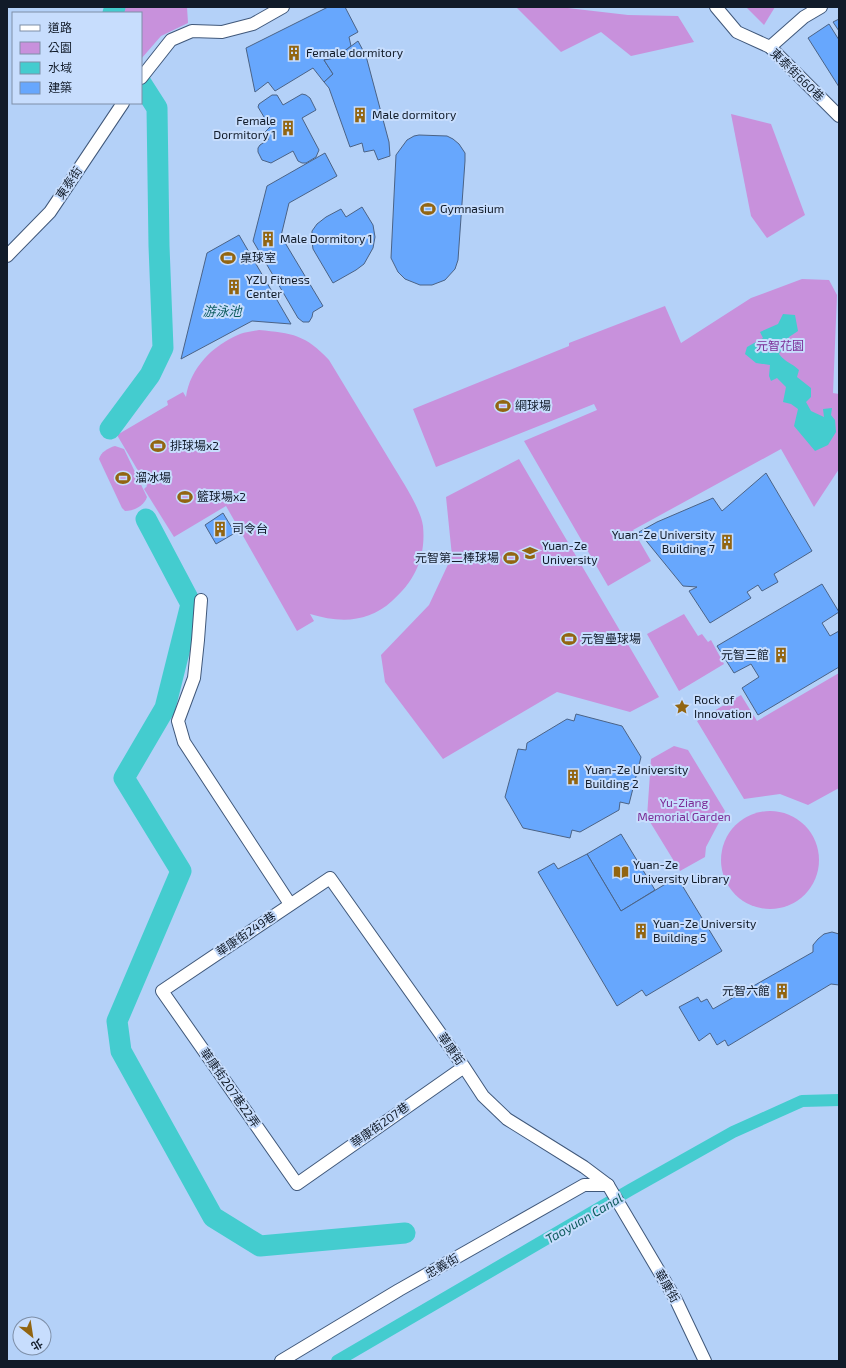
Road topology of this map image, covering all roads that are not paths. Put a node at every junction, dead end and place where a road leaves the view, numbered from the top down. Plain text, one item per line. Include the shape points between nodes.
1 (283, 7) edge
2 (716, 7) edge
3 (821, 7) edge
4 (770, 48) junction
5 (142, 77) edge
6 (122, 104) edge
7 (839, 116) edge
8 (7, 256) edge
9 (201, 600) dead end
10 (330, 878) joint
11 (290, 904) junction
12 (162, 991) joint
13 (464, 1067) junction
14 (297, 1184) joint
15 (608, 1185) junction
16 (281, 1361) edge
17 (705, 1361) edge

1 - 5 street via 253,24 222,32 192,30 171,40
2 - 4 street, 東泰街660巷 via 738,32
3 - 4 street via 804,17
4 - 7 street, 東泰街660巷
6 - 8 street, 東泰街 via 50,212
9 - 11 street via 194,678 178,721 184,742
10 - 11 street, 華康街249巷
10 - 13 street, 華康街
11 - 12 street, 華康街249巷
12 - 14 street, 華康街207巷22弄
13 - 14 street, 華康街207巷
13 - 15 street, 華康街 via 483,1096 507,1119
15 - 16 street, 忠義街 via 584,1185 399,1290
15 - 17 street, 華康街 via 676,1300

